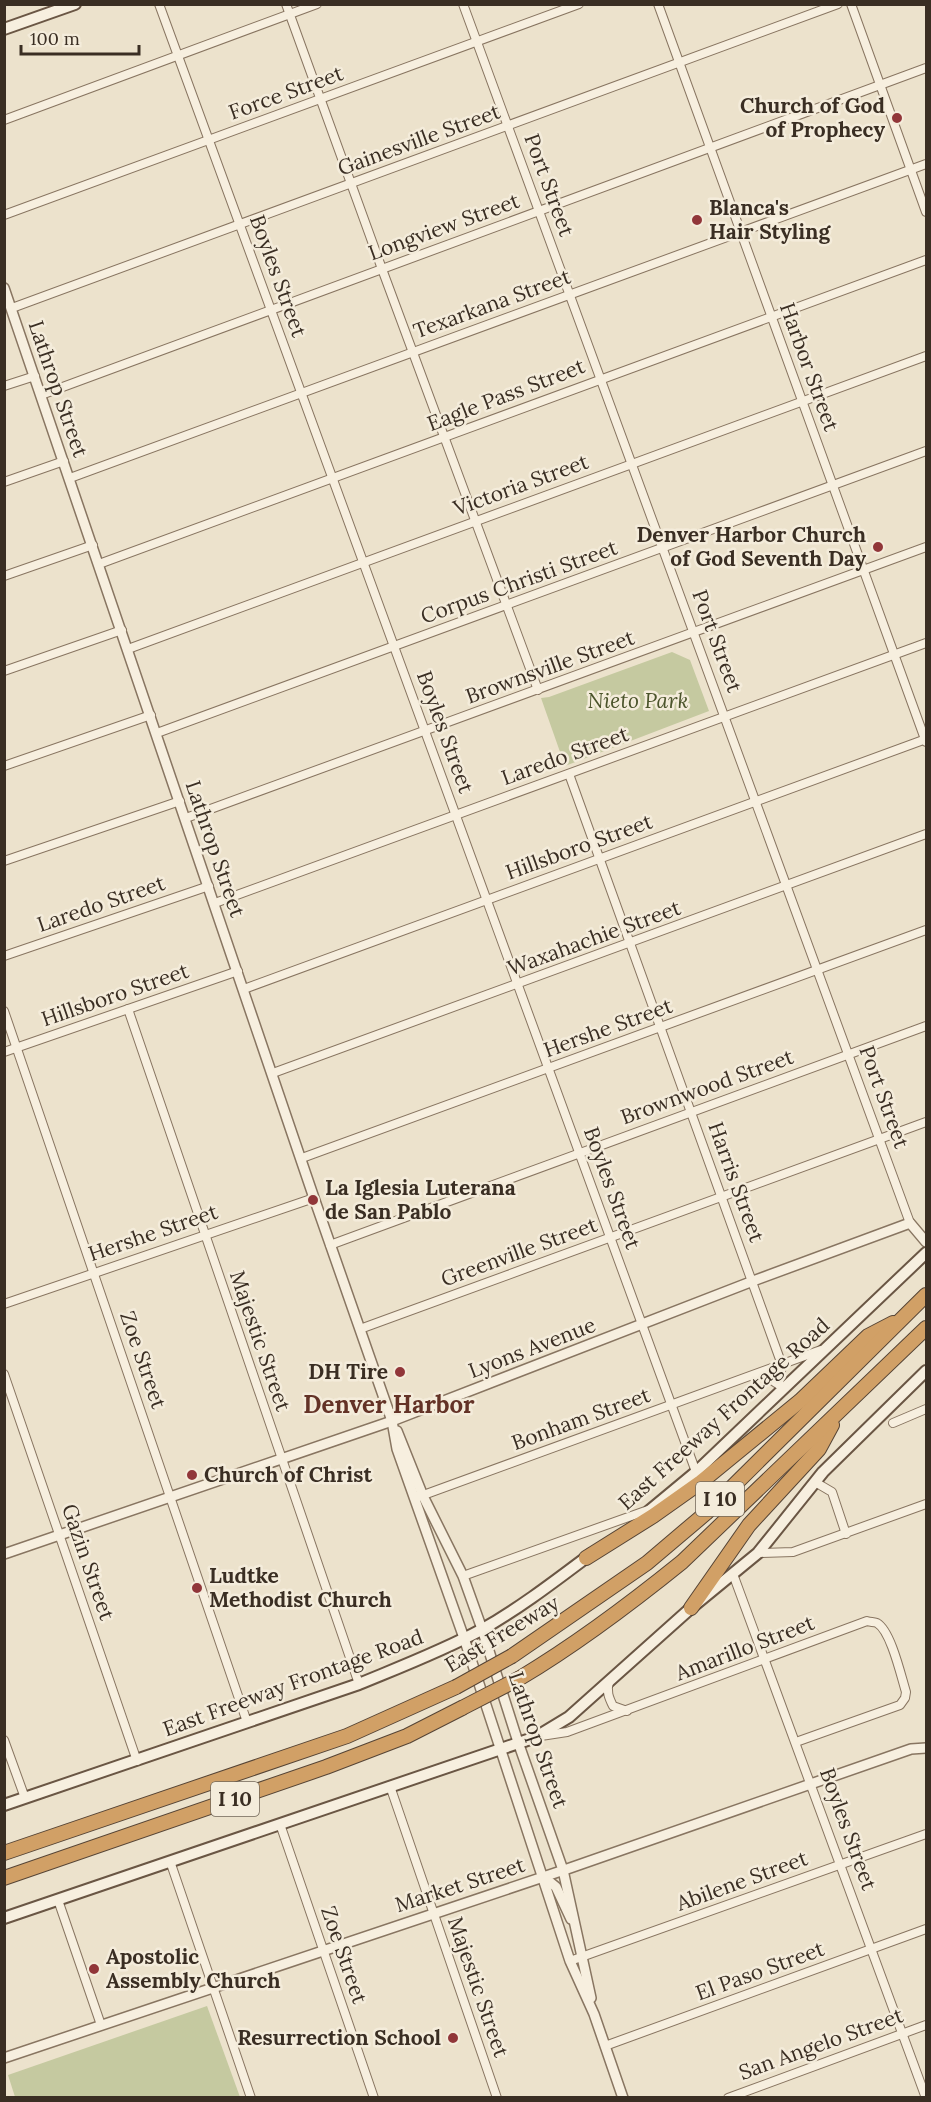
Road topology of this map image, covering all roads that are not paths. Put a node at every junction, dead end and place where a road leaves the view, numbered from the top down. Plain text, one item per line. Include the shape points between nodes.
1 (75, 4) edge
2 (159, 4) edge
3 (286, 4) edge
4 (317, 4) edge
5 (463, 4) edge
6 (579, 4) edge
7 (658, 4) edge
8 (838, 4) edge
9 (851, 4) edge
10 (290, 15) junction
11 (4, 29) edge
12 (476, 42) junction
13 (177, 57) junction
14 (680, 63) junction
15 (927, 68) edge
16 (880, 85) junction
17 (321, 100) junction
18 (4, 120) edge
19 (508, 126) junction
20 (208, 141) junction
21 (710, 147) junction
22 (927, 164) edge
23 (911, 170) junction
24 (351, 184) junction
25 (538, 211) junction
26 (927, 212) edge
27 (4, 215) edge
28 (240, 225) junction
29 (740, 232) junction
30 (927, 260) edge
31 (381, 269) junction
32 (5, 290) edge
33 (570, 295) junction
34 (12, 308) junction
35 (271, 309) junction
36 (772, 318) junction
37 (413, 352) junction
38 (927, 356) edge
39 (34, 376) junction
40 (601, 379) junction
41 (4, 386) edge
42 (301, 393) junction
43 (41, 395) junction
44 (803, 401) junction
45 (444, 438) junction
46 (927, 451) edge
47 (64, 461) junction
48 (632, 464) junction
49 (70, 478) junction
50 (332, 478) junction
51 (4, 482) edge
52 (833, 485) junction
53 (475, 522) junction
54 (93, 545) junction
55 (927, 547) edge
56 (663, 548) junction
57 (364, 562) junction
58 (99, 564) junction
59 (864, 570) junction
60 (4, 576) edge
61 (505, 605) junction
62 (122, 630) junction
63 (694, 633) junction
64 (927, 643) edge
65 (395, 646) junction
66 (128, 649) junction
67 (895, 654) junction
68 (4, 671) edge
69 (538, 690) junction
70 (151, 715) junction
71 (725, 717) junction
72 (426, 731) junction
73 (157, 733) junction
74 (926, 740) edge
75 (4, 766) edge
76 (568, 774) junction
77 (180, 801) junction
78 (755, 801) junction
79 (457, 815) junction
80 (186, 818) junction
81 (927, 834) edge
82 (600, 860) junction
83 (4, 861) edge
84 (209, 886) junction
85 (786, 886) junction
86 (487, 900) junction
87 (215, 903) junction
88 (927, 930) edge
89 (630, 944) junction
90 (4, 957) edge
91 (818, 970) junction
92 (238, 971) junction
93 (518, 984) junction
94 (244, 989) junction
95 (128, 1009) junction
96 (4, 1011) edge
97 (927, 1026) edge
98 (661, 1028) junction
99 (17, 1048) junction
100 (4, 1052) edge
101 (849, 1054) junction
102 (549, 1070) junction
103 (273, 1073) junction
104 (691, 1112) junction
105 (927, 1122) edge
106 (880, 1139) junction
107 (580, 1153) junction
108 (302, 1158) junction
109 (722, 1195) junction
110 (314, 1198) junction
111 (910, 1223) junction
112 (204, 1235) junction
113 (611, 1237) junction
114 (927, 1242) edge
115 (330, 1245) junction
116 (927, 1253) edge
117 (94, 1272) junction
118 (753, 1281) junction
119 (927, 1295) edge
120 (4, 1304) edge
121 (905, 1316) junction
122 (643, 1324) junction
123 (927, 1328) edge
124 (360, 1329) junction
125 (830, 1346) junction
126 (782, 1365) junction
127 (927, 1371) edge
128 (761, 1373) junction
129 (4, 1374) edge
130 (781, 1386) junction
131 (672, 1405) junction
132 (927, 1410) edge
133 (838, 1414) junction
134 (392, 1421) junction
135 (893, 1423) dead end
136 (282, 1459) junction
137 (696, 1472) junction
138 (815, 1482) junction
139 (171, 1497) junction
140 (418, 1497) junction
141 (927, 1504) edge
142 (653, 1509) junction
143 (846, 1534) junction
144 (60, 1535) junction
145 (758, 1553) junction
146 (4, 1554) edge
147 (586, 1558) junction
148 (733, 1574) junction
149 (463, 1576) junction
150 (691, 1608) junction
151 (482, 1629) junction
152 (464, 1638) junction
153 (766, 1659) junction
154 (610, 1680) junction
155 (359, 1684) junction
156 (627, 1711) junction
157 (247, 1722) junction
158 (536, 1737) junction
159 (4, 1740) edge
160 (518, 1742) junction
161 (796, 1742) junction
162 (499, 1748) junction
163 (927, 1748) edge
164 (137, 1761) junction
165 (811, 1782) junction
166 (390, 1786) junction
167 (24, 1798) junction
168 (4, 1805) edge
169 (280, 1824) junction
170 (927, 1834) edge
171 (4, 1853) edge
172 (170, 1861) junction
173 (842, 1865) junction
174 (563, 1870) junction
175 (543, 1877) junction
176 (4, 1878) edge
177 (58, 1900) junction
178 (434, 1913) junction
179 (4, 1918) edge
180 (927, 1929) edge
181 (578, 1931) junction
182 (872, 1949) junction
183 (323, 1950) junction
184 (583, 1956) junction
185 (570, 1961) junction
186 (213, 1987) junction
187 (594, 2014) junction
188 (101, 2025) junction
189 (927, 2025) edge
190 (902, 2033) junction
191 (605, 2046) junction
192 (4, 2058) edge
193 (251, 2097) edge
194 (374, 2097) edge
195 (497, 2097) edge
196 (623, 2097) edge
197 (728, 2097) edge
198 (926, 2097) edge

1 - 11 main road
2 - 13 street, Boyles Street
3 - 10 street
4 - 10 street
5 - 12 street, Port Street
6 - 12 street, Force Street
7 - 14 street, Harbor Street
8 - 14 street, Gainesville Street
9 - 16 street
10 - 13 street
10 - 17 street
12 - 17 street, Force Street
12 - 19 street, Port Street
13 - 18 street
13 - 20 street, Boyles Street
14 - 19 street, Gainesville Street
14 - 21 street, Harbor Street
15 - 16 street, Longview Street
16 - 21 street, Longview Street
16 - 23 street
17 - 20 street, Force Street
17 - 24 street
19 - 24 street, Gainesville Street
19 - 25 street, Port Street
20 - 27 street, Force Street
20 - 28 street, Boyles Street
21 - 25 street, Longview Street
21 - 29 street, Harbor Street
22 - 23 street, Texarkana Street
23 - 26 street
23 - 29 street, Texarkana Street
24 - 28 street, Gainesville Street
24 - 31 street
25 - 31 street, Longview Street
25 - 33 street, Port Street
28 - 34 street, Gainesville Street
28 - 35 street, Boyles Street
29 - 33 street, Texarkana Street
29 - 36 street, Harbor Street
30 - 36 street, Eagle Pass Street
31 - 35 street, Longview Street
31 - 37 street
32 - 34 street, Lathrop Street
33 - 37 street, Texarkana Street
33 - 40 street, Port Street
34 - 39 street, Lathrop Street
35 - 42 street, Boyles Street
35 - 43 street, Longview Street
36 - 40 street, Eagle Pass Street
36 - 44 street, Harbor Street
37 - 42 street, Texarkana Street
37 - 45 street
38 - 44 street, Victoria Street
39 - 41 street
39 - 43 street, Lathrop Street
40 - 45 street, Eagle Pass Street
40 - 48 street, Port Street
42 - 49 street, Texarkana Street
42 - 50 street, Boyles Street
43 - 47 street, Lathrop Street
44 - 48 street, Victoria Street
44 - 52 street, Harbor Street
45 - 50 street, Eagle Pass Street
45 - 53 street
46 - 52 street, Corpus Christi Street
47 - 49 street, Lathrop Street
47 - 51 street
48 - 53 street, Victoria Street
48 - 56 street, Port Street
49 - 54 street, Lathrop Street
50 - 57 street, Boyles Street
50 - 58 street, Eagle Pass Street
52 - 56 street, Corpus Christi Street
52 - 59 street, Harbor Street
53 - 57 street, Victoria Street
53 - 61 street
54 - 58 street, Lathrop Street
54 - 60 street
55 - 59 street, Brownsville Street
56 - 61 street, Corpus Christi Street
56 - 63 street, Port Street
57 - 65 street, Boyles Street
57 - 66 street, Victoria Street
58 - 62 street, Lathrop Street
59 - 63 street, Brownsville Street
59 - 67 street, Harbor Street
61 - 65 street, Corpus Christi Street
61 - 69 street
62 - 66 street, Lathrop Street
62 - 68 street
63 - 69 street, Brownsville Street
63 - 71 street, Port Street
64 - 67 street, Laredo Street
65 - 72 street, Boyles Street
65 - 73 street, Corpus Christi Street
66 - 70 street, Lathrop Street
67 - 71 street, Laredo Street
67 - 74 street, Harbor Street
69 - 72 street, Brownsville Street
70 - 73 street, Lathrop Street
70 - 75 street
71 - 76 street, Laredo Street
71 - 78 street, Port Street
72 - 79 street, Boyles Street
72 - 80 street, Brownsville Street
73 - 77 street, Lathrop Street
74 - 78 street, Hillsboro Street
76 - 79 street, Laredo Street
76 - 82 street, Harris Street
77 - 80 street, Lathrop Street
77 - 83 street
78 - 82 street, Hillsboro Street
78 - 85 street, Port Street
79 - 86 street, Boyles Street
79 - 87 street, Laredo Street
80 - 84 street, Lathrop Street
81 - 85 street, Waxahachie Street
82 - 86 street, Hillsboro Street
82 - 89 street, Harris Street
84 - 87 street, Lathrop Street
84 - 90 street, Laredo Street
85 - 89 street, Waxahachie Street
85 - 91 street, Port Street
86 - 93 street, Boyles Street
86 - 94 street, Hillsboro Street
87 - 92 street, Lathrop Street
88 - 91 street, Hershe Street
89 - 93 street, Waxahachie Street
89 - 98 street, Harris Street
91 - 98 street, Hershe Street
91 - 101 street, Port Street
92 - 94 street, Lathrop Street
92 - 95 street, Hillsboro Street
93 - 102 street, Boyles Street
93 - 103 street, Waxahachie Street
94 - 103 street, Lathrop Street
95 - 99 street, Hillsboro Street
95 - 112 street, Majestic Street
96 - 99 street, Zoe Street
97 - 101 street, Brownwood Street
98 - 102 street, Hershe Street
98 - 104 street, Harris Street
99 - 100 street, Hillsboro Street
99 - 117 street, Zoe Street
101 - 104 street, Brownwood Street
101 - 106 street, Port Street
102 - 107 street, Boyles Street
102 - 108 street, Hershe Street
103 - 108 street, Lathrop Street
104 - 107 street, Brownwood Street
104 - 109 street, Harris Street
105 - 106 street, Greenville Street
106 - 109 street, Greenville Street
106 - 111 street, Port Street
107 - 113 street, Boyles Street
107 - 115 street, Brownwood Street
108 - 110 street, Lathrop Street
109 - 113 street, Greenville Street
109 - 118 street, Harris Street
110 - 112 street, Hershe Street
110 - 115 street, Lathrop Street
111 - 114 street
111 - 118 street, Lyons Avenue
112 - 117 street, Hershe Street
112 - 136 street, Majestic Street
113 - 122 street, Boyles Street
113 - 124 street, Greenville Street
115 - 124 street, Lathrop Street
116 - 125 main road, East Freeway Frontage Road
117 - 120 street, Hershe Street
117 - 139 street, Zoe Street
118 - 122 street, Lyons Avenue
118 - 126 street, Harris Street
119 - 121 highway, East Freeway / I 10
121 - 147 highway via 868,1336 800,1401 700,1482
121 - 171 highway, East Freeway / I 10, bridge via 706,1513 647,1563 512,1656 456,1687 347,1736
122 - 131 street, Boyles Street
122 - 134 street, Lyons Avenue
123 - 133 highway, East Freeway / I 10
124 - 134 street, Lathrop Street
125 - 126 street, Bonham Street
125 - 130 main road, East Freeway Frontage Road
126 - 128 street, Bonham Street
126 - 130 street
127 - 138 main road
128 - 130 street
128 - 131 street, Bonham Street
129 - 144 street, Gazin Street
130 - 137 main road, East Freeway Frontage Road
131 - 137 street, Boyles Street
131 - 140 street, Bonham Street
132 - 135 street
133 - 150 highway via 819,1449 749,1525
133 - 176 highway, East Freeway / I 10, bridge via 682,1562 583,1638 520,1678 407,1736
134 - 136 street, Lyons Avenue
134 - 140 street, Lathrop Street via 404,1445
136 - 139 street, Lyons Avenue
136 - 155 street, Majestic Street
137 - 142 main road, East Freeway Frontage Road
138 - 143 street via 832,1492
138 - 145 main road
139 - 144 street, Lyons Avenue
139 - 157 street, Zoe Street
140 - 149 street, Lathrop Street
140 - 152 street, Lathrop Street
141 - 143 street
142 - 147 main road, East Freeway Frontage Road
142 - 149 street
143 - 145 street via 793,1552
144 - 146 street, Lyons Avenue
144 - 164 street, Gazin Street
145 - 148 main road
147 - 151 main road, East Freeway Frontage Road via 530,1600
148 - 150 main road
148 - 153 street, Boyles Street
149 - 151 street, Lathrop Street
150 - 154 main road
151 - 152 main road, East Freeway Frontage Road
151 - 160 street, Lathrop Street
152 - 155 main road, East Freeway Frontage Road
152 - 162 street, Lathrop Street
153 - 156 street, Amarillo Street
153 - 161 street, Boyles Street
153 - 161 street, Amarillo Street via 867,1621 876,1622 888,1640 906,1692 900,1705
154 - 156 street via 609,1698 614,1706
154 - 158 main road via 569,1717
155 - 157 main road, East Freeway Frontage Road
156 - 158 street, Amarillo Street via 567,1732
157 - 164 main road, East Freeway Frontage Road
158 - 160 main road
159 - 167 street
160 - 162 main road
160 - 174 street, Lathrop Street
161 - 165 street, Boyles Street
162 - 166 main road
162 - 175 street, Lathrop Street
163 - 165 street, Market Street via 911,1749
164 - 167 main road, East Freeway Frontage Road
165 - 173 street, Boyles Street
165 - 174 street, Market Street
166 - 169 main road
166 - 178 street, Majestic Street
167 - 168 main road, East Freeway Frontage Road
169 - 172 main road
169 - 183 street, Zoe Street
170 - 173 street, Abilene Street
172 - 177 main road
172 - 186 street
173 - 182 street, Boyles Street
173 - 184 street, Abilene Street
174 - 175 street, Market Street
174 - 181 street, Lathrop Street
175 - 178 street, Market Street
175 - 181 street via 556,1887
175 - 185 street, Lathrop Street
177 - 179 main road
177 - 188 street
178 - 183 street, Market Street
178 - 195 street, Majestic Street
180 - 182 street, El Paso Street
181 - 184 street, Lathrop Street
182 - 190 street, Boyles Street
182 - 191 street, El Paso Street
183 - 186 street, Market Street
183 - 194 street, Zoe Street
184 - 185 street, Abilene Street
184 - 187 street, Lathrop Street
185 - 187 street, Lathrop Street
186 - 188 street, Market Street
186 - 193 street
187 - 191 street, Lathrop Street
188 - 192 street, Market Street
189 - 190 street, San Angelo Street
190 - 197 street, San Angelo Street
190 - 198 street, Boyles Street
191 - 196 street, Lathrop Street

